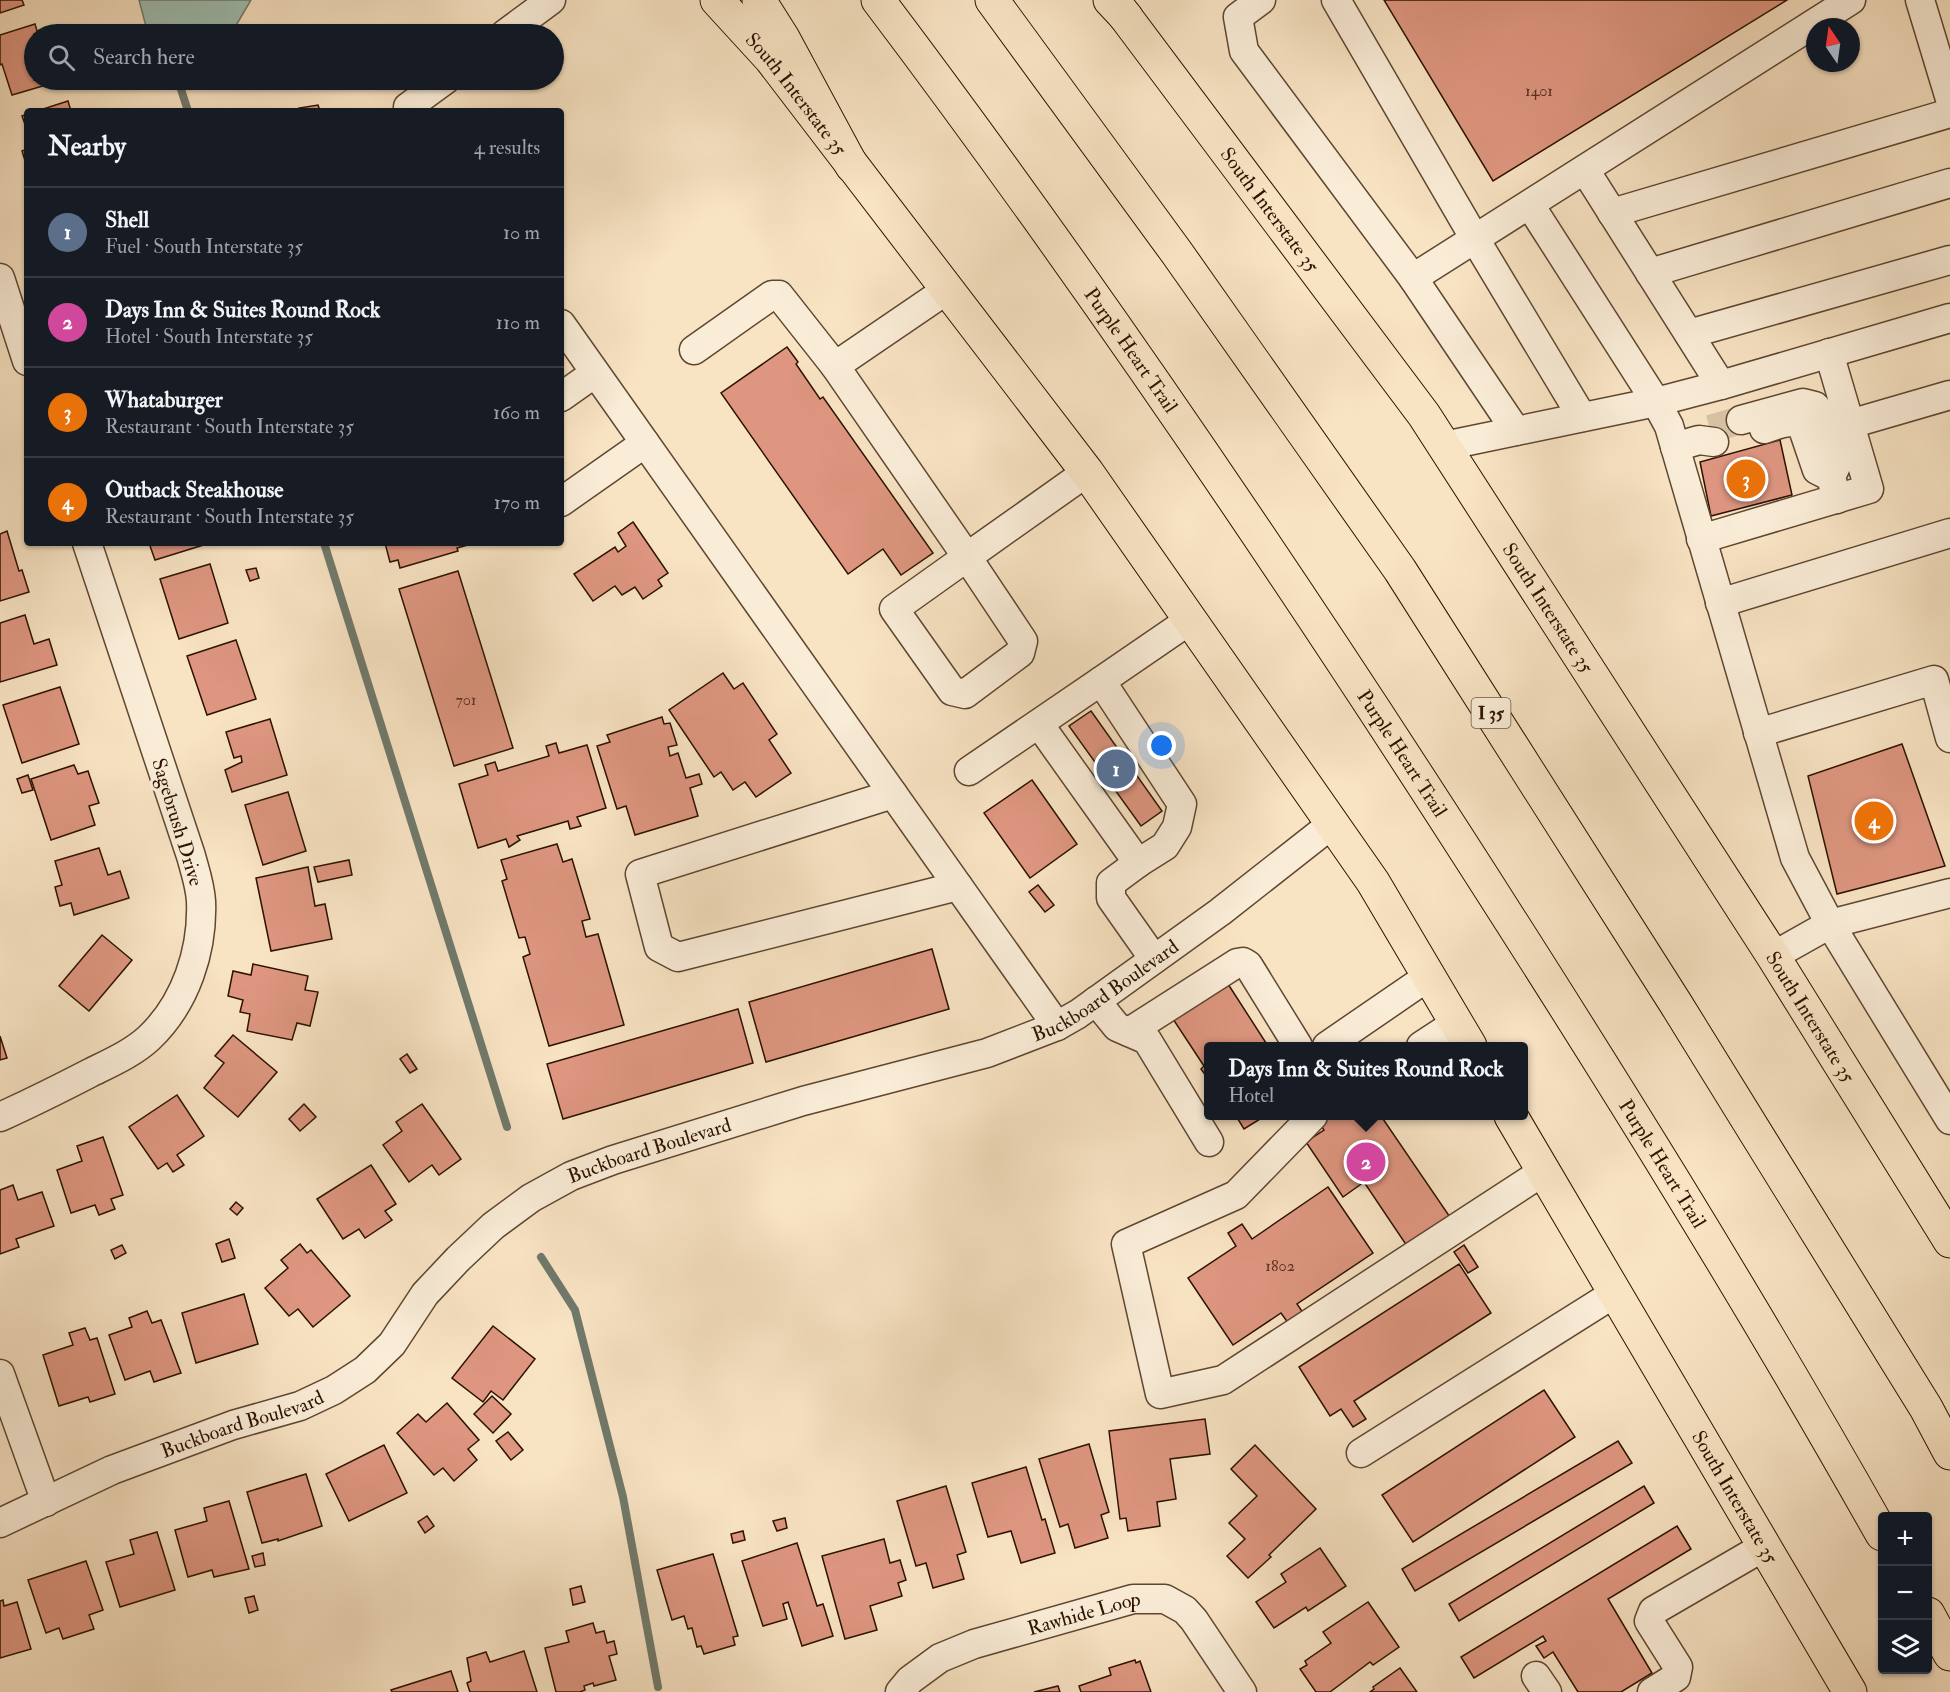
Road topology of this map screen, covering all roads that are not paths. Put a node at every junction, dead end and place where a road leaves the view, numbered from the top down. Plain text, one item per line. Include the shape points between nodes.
1 (551, 0) edge
2 (717, 0) edge
3 (759, 0) edge
4 (878, 0) edge
5 (992, 0) edge
6 (1261, 0) edge
7 (1336, 0) edge
8 (1851, 0) edge
9 (1920, 0) edge
10 (1116, 6) edge
11 (519, 24) edge
12 (1946, 71) edge
13 (431, 90) edge
14 (1950, 99) edge
15 (409, 108) edge
16 (1950, 113) edge
17 (852, 166) junction
18 (1585, 170) junction
19 (1950, 183) edge
20 (1530, 205) junction
21 (1612, 213) junction
22 (1475, 239) junction
23 (1950, 260) edge
24 (1650, 273) junction
25 (0, 278) edge
26 (1413, 278) junction
27 (948, 289) junction
28 (1950, 318) edge
29 (564, 328) edge
30 (1689, 334) junction
31 (694, 350) dead end
32 (24, 352) edge
33 (1829, 353) junction
34 (835, 366) junction
35 (595, 373) junction
36 (1721, 385) junction
37 (564, 395) edge
38 (1950, 395) edge
39 (1656, 402) junction
40 (1582, 417) junction
41 (1850, 424) junction
42 (1743, 427) tunnel mouth
43 (1515, 431) junction
44 (645, 443) junction
45 (1444, 446) junction
46 (1088, 472) junction
47 (1834, 488) junction
48 (564, 500) edge
49 (1950, 533) edge
50 (1701, 539) junction
51 (88, 546) edge
52 (967, 557) junction
53 (1720, 603) junction
54 (1190, 620) junction
55 (1101, 681) junction
56 (1039, 724) junction
57 (1758, 733) junction
58 (1950, 738) edge
59 (969, 771) dead end
60 (893, 794) junction
61 (1332, 824) junction
62 (1138, 862) junction
63 (958, 886) junction
64 (1950, 893) edge
65 (1830, 924) junction
66 (1773, 956) junction
67 (1154, 959) junction
68 (1429, 976) junction
69 (1096, 1001) junction
70 (1057, 1026) junction
71 (1129, 1032) junction
72 (1463, 1035) edge
73 (1295, 1042) edge
74 (1334, 1042) edge
75 (1438, 1042) edge
76 (0, 1117) edge
77 (1310, 1120) edge
78 (1513, 1120) edge
79 (1950, 1120) edge
80 (1209, 1142) dead end
81 (1544, 1171) junction
82 (1950, 1241) edge
83 (1615, 1293) junction
84 (0, 1374) edge
85 (1361, 1453) dead end
86 (1950, 1453) edge
87 (46, 1502) junction
88 (0, 1523) edge
89 (1878, 1527) edge
90 (1765, 1546) junction
91 (1931, 1620) edge
92 (1950, 1654) edge
93 (900, 1692) edge
94 (1242, 1692) edge
95 (1652, 1692) edge
96 (1850, 1692) edge

1 - 11 street
2 - 17 main road, South Interstate 35 via 771,59
3 - 17 main road
4 - 89 main road, Purple Heart Trail via 1127,341 1363,690 1679,1189
5 - 86 main road, I 35 via 1177,253 1400,570 1676,1004 1920,1398
6 - 26 street via 1238,18 1244,51
7 - 22 street
8 - 18 street
9 - 12 street
10 - 45 main road, South Interstate 35
12 - 14 street
13 - 15 street
16 - 21 street
17 - 27 main road, South Interstate 35
18 - 20 street
18 - 21 street
19 - 24 street
20 - 22 street
20 - 39 street
21 - 24 street
22 - 26 street
22 - 40 street
23 - 30 street
24 - 30 street
25 - 32 street
26 - 43 street
27 - 34 street
27 - 46 main road, South Interstate 35
28 - 33 street
29 - 35 street
30 - 36 street
31 - 34 street via 772,295 779,295
33 - 36 street
33 - 41 street
34 - 52 street
35 - 37 street
35 - 44 street
36 - 39 street
38 - 41 street
39 - 40 street
39 - 50 street via 1669,426 1700,440
40 - 43 street
41 - 47 street via 1869,489
42 - 47 street via 1803,403 1815,406 1823,415 1837,464
43 - 45 street
44 - 48 street
44 - 60 street
45 - 66 main road, South Interstate 35
46 - 52 street
46 - 54 main road, South Interstate 35
47 - 50 street
49 - 53 street
50 - 53 street
51 - 76 street, Sagebrush Drive via 191,856 201,900 200,937 177,1003 148,1039 123,1056
52 - 52 street via 1023,640 1020,653 965,694 952,691 894,609
53 - 57 street
54 - 55 street
54 - 61 main road, South Interstate 35
55 - 56 street
55 - 62 street via 1182,804 1177,828 1165,846
56 - 59 street
56 - 62 street
57 - 58 street via 1934,680
57 - 65 street via 1796,858
60 - 63 street
60 - 63 street via 640,874 659,947 678,957
61 - 67 street, Buckboard Boulevard
61 - 68 main road, South Interstate 35 via 1373,882
62 - 67 street via 1111,883 1111,898
63 - 70 street
64 - 65 street
65 - 66 street
65 - 79 street
66 - 82 main road, South Interstate 35
67 - 69 street, Buckboard Boulevard
68 - 72 main road, South Interstate 35
68 - 74 street
69 - 70 street, Buckboard Boulevard
69 - 71 street via 1117,1027
70 - 87 street, Buckboard Boulevard via 987,1053 803,1101 571,1176 531,1198 494,1226 425,1294 392,1344 365,1370 334,1390 300,1406 233,1425 112,1470
71 - 73 street via 1243,962 1248,964
71 - 80 street via 1147,1040
72 - 75 street
77 - 81 street via 1236,1195 1126,1244 1160,1394 1223,1380
78 - 81 main road, South Interstate 35
81 - 83 main road, South Interstate 35
83 - 85 street
83 - 90 main road, South Interstate 35
84 - 87 street
87 - 88 street, Buckboard Boulevard
90 - 95 street via 1650,1614 1649,1621 1678,1667 1676,1677
90 - 96 main road, South Interstate 35
91 - 92 main road
93 - 94 street, Rawhide Loop via 940,1658 974,1644 1133,1599 1165,1599 1185,1610

